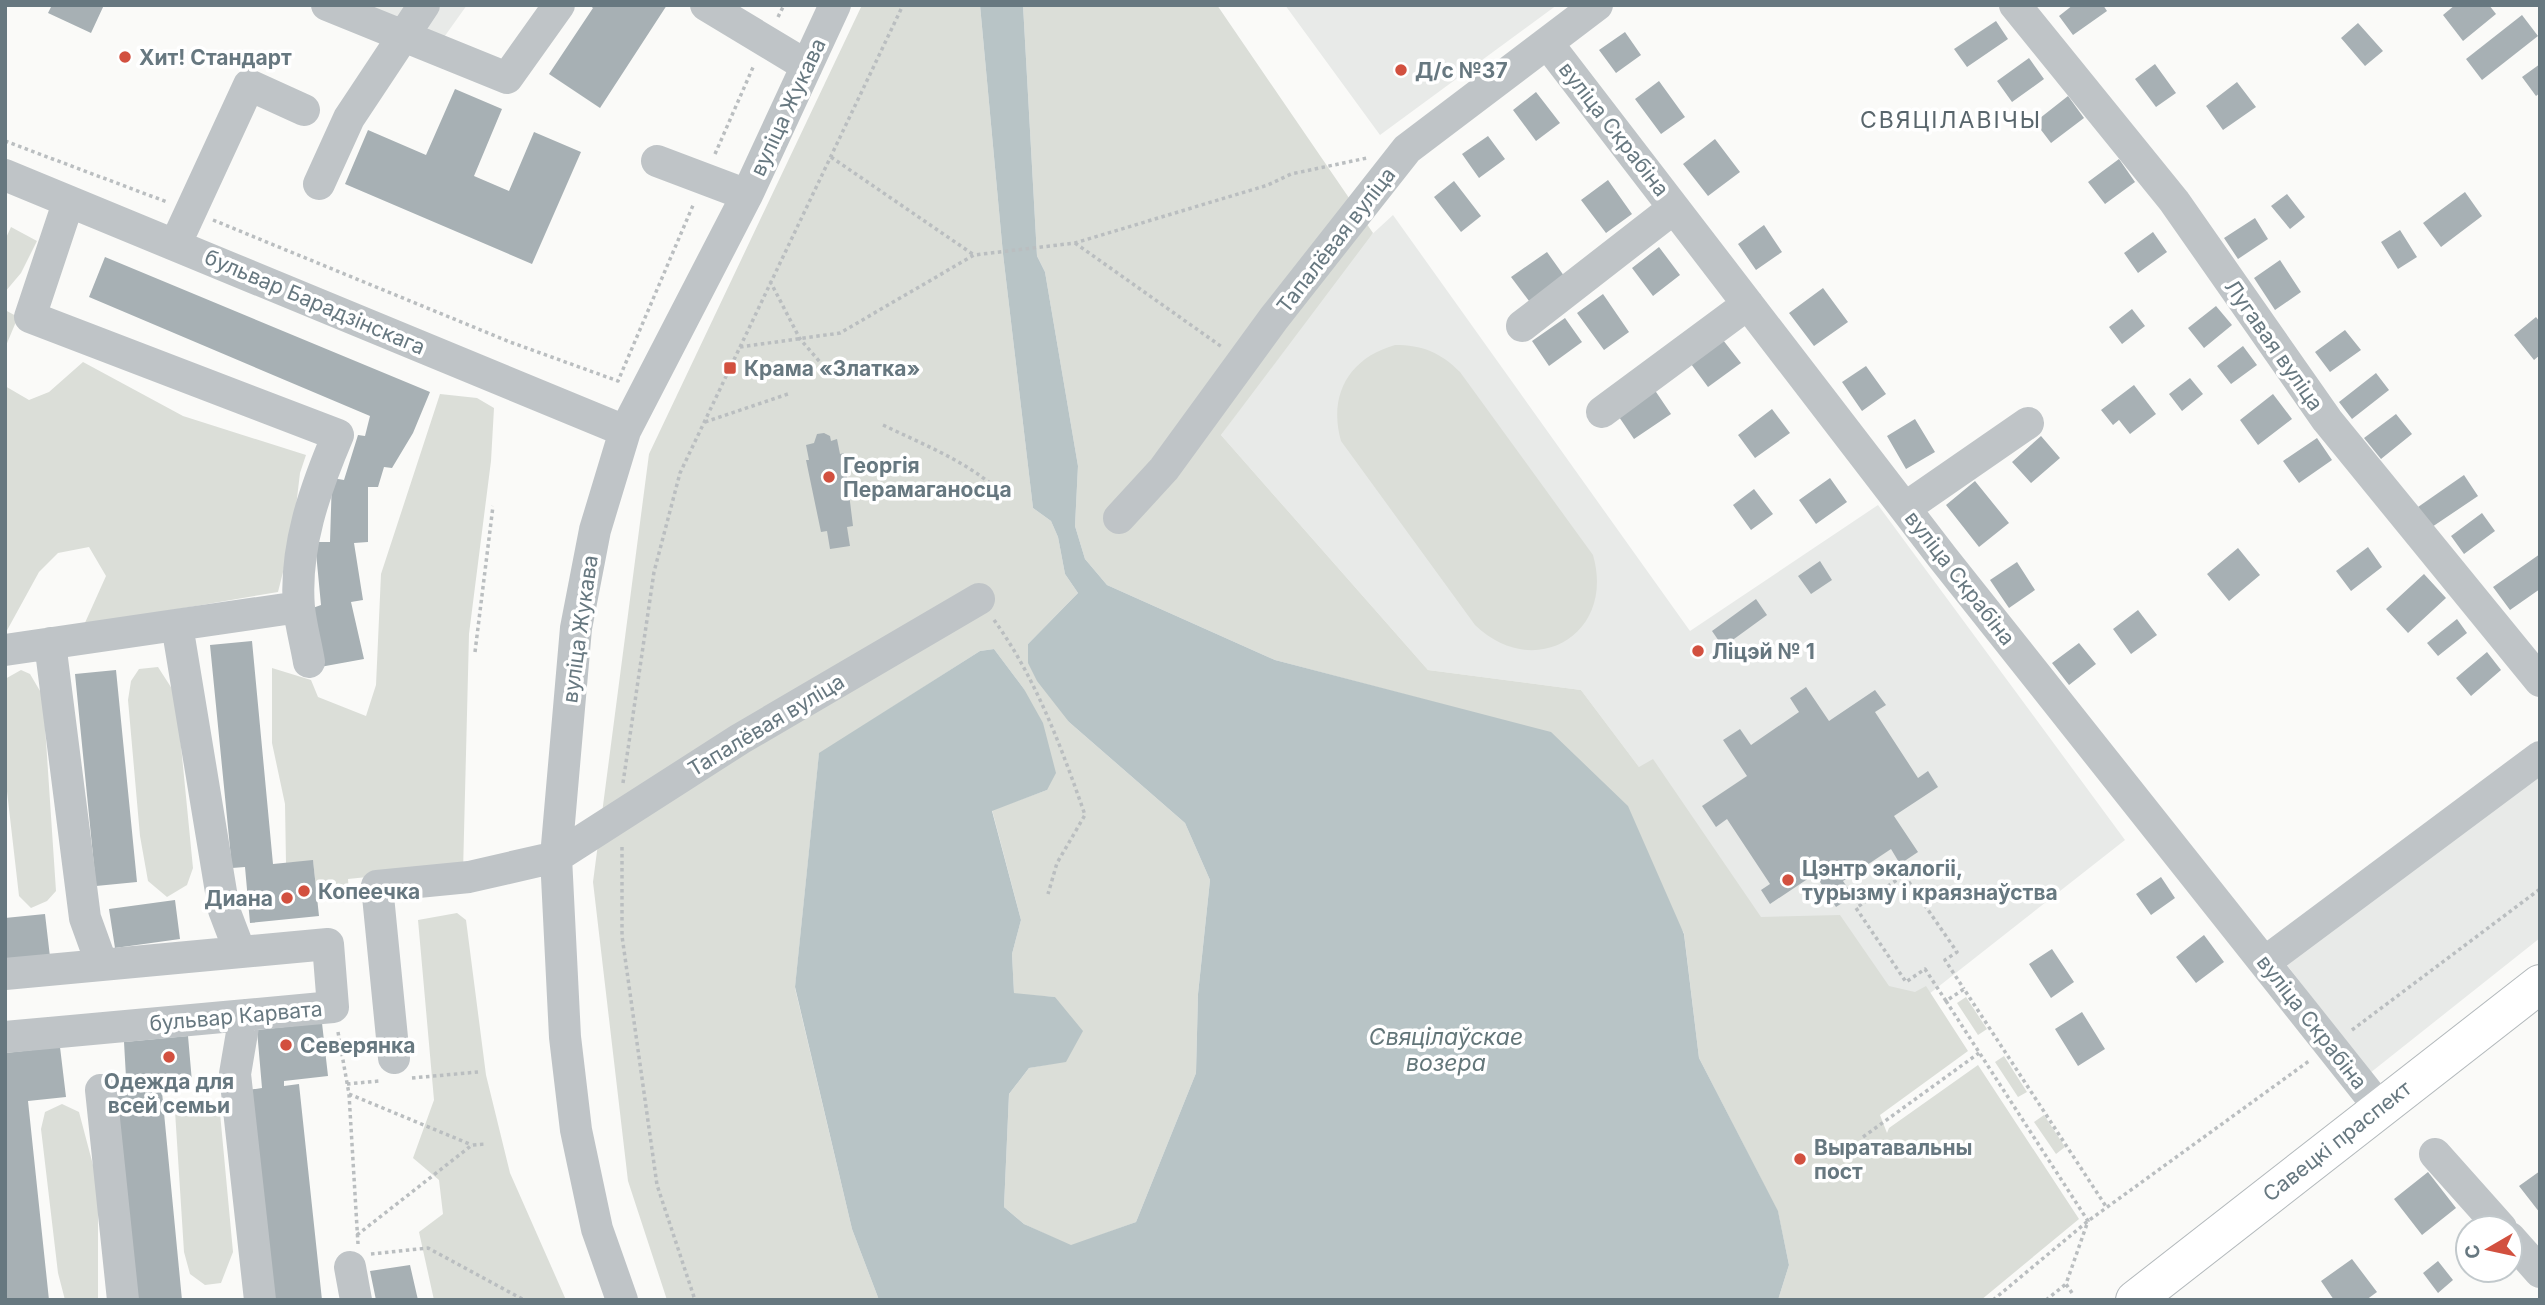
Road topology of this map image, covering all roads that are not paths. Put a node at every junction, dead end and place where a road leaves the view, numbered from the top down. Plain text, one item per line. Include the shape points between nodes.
1 (327, 5) edge
2 (425, 5) edge
3 (559, 5) edge
4 (706, 5) edge
5 (835, 5) edge
6 (1597, 5) edge
7 (2015, 5) edge
8 (403, 36) junction
9 (1548, 44) junction
10 (807, 66) junction
11 (304, 110) dead end
12 (657, 161) dead end
13 (5, 175) edge
14 (319, 184) dead end
15 (747, 195) junction
16 (68, 203) junction
17 (1674, 208) junction
18 (176, 243) junction
19 (1748, 304) junction
20 (1522, 326) dead end
21 (1602, 412) dead end
22 (2028, 423) dead end
23 (625, 431) junction
24 (1905, 508) junction
25 (1119, 518) dead end
26 (979, 599) road end
27 (299, 607) junction
28 (177, 625) junction
29 (50, 643) junction
30 (5, 650) edge
31 (309, 662) dead end
32 (2540, 681) edge
33 (2540, 757) edge
34 (556, 856) junction
35 (240, 952) junction
36 (2265, 962) junction
37 (102, 965) junction
38 (5, 974) edge
39 (2540, 984) edge
40 (246, 1015) junction
41 (5, 1037) edge
42 (394, 1058) dead end
43 (102, 1090) dead end
44 (2379, 1107) junction
45 (2435, 1154) dead end
46 (2489, 1214) edge
47 (2524, 1254) edge
48 (350, 1267) dead end
49 (2540, 1272) edge
50 (123, 1300) edge
51 (260, 1300) edge
52 (356, 1300) edge
53 (622, 1300) edge
54 (2135, 1300) edge

1 - 8 street
2 - 8 street
3 - 8 street via 507,78
4 - 10 street
5 - 10 street, вуліца Жукава
6 - 9 street, Тапалёвая вуліца
7 - 32 street, Лугавая вуліца via 2174,201 2327,420
8 - 14 street via 349,118
9 - 17 street, вуліца Скрабіна
9 - 25 street, Тапалёвая вуліца via 1408,149 1164,469
10 - 15 street, вуліца Жукава
11 - 18 street via 249,85
12 - 15 street
13 - 16 street, бульвар Барадзінскага
15 - 23 street, вуліца Жукава
16 - 18 street, бульвар Барадзінскага
16 - 27 street via 30,317 338,435 313,494 302,554
17 - 19 street, вуліца Скрабіна
17 - 20 street
18 - 23 street, бульвар Барадзінскага
19 - 21 street
19 - 24 street, вуліца Скрабіна
22 - 24 street
23 - 34 street, вуліца Жукава via 595,530 576,628
24 - 36 street, вуліца Скрабіна
26 - 34 street, Тапалёвая вуліца via 740,739
27 - 28 street
27 - 31 street
28 - 29 street
28 - 35 street via 224,910
29 - 30 street
29 - 37 street via 85,918
33 - 36 street
34 - 42 street, Тапалёвая вуліца via 469,877 377,886
34 - 53 street, вуліца Жукава via 565,1037 576,1130 597,1229
35 - 37 street, бульвар Карвата
35 - 40 street, бульвар Карвата via 327,944 333,1007
36 - 44 street, вуліца Скрабіна
37 - 38 street, бульвар Карвата
39 - 44 main road, Савецкі праспект
40 - 41 street, бульвар Карвата
40 - 51 street via 235,1073
43 - 50 street
44 - 54 main road, Савецкі праспект
45 - 46 street
47 - 49 street
48 - 52 street

